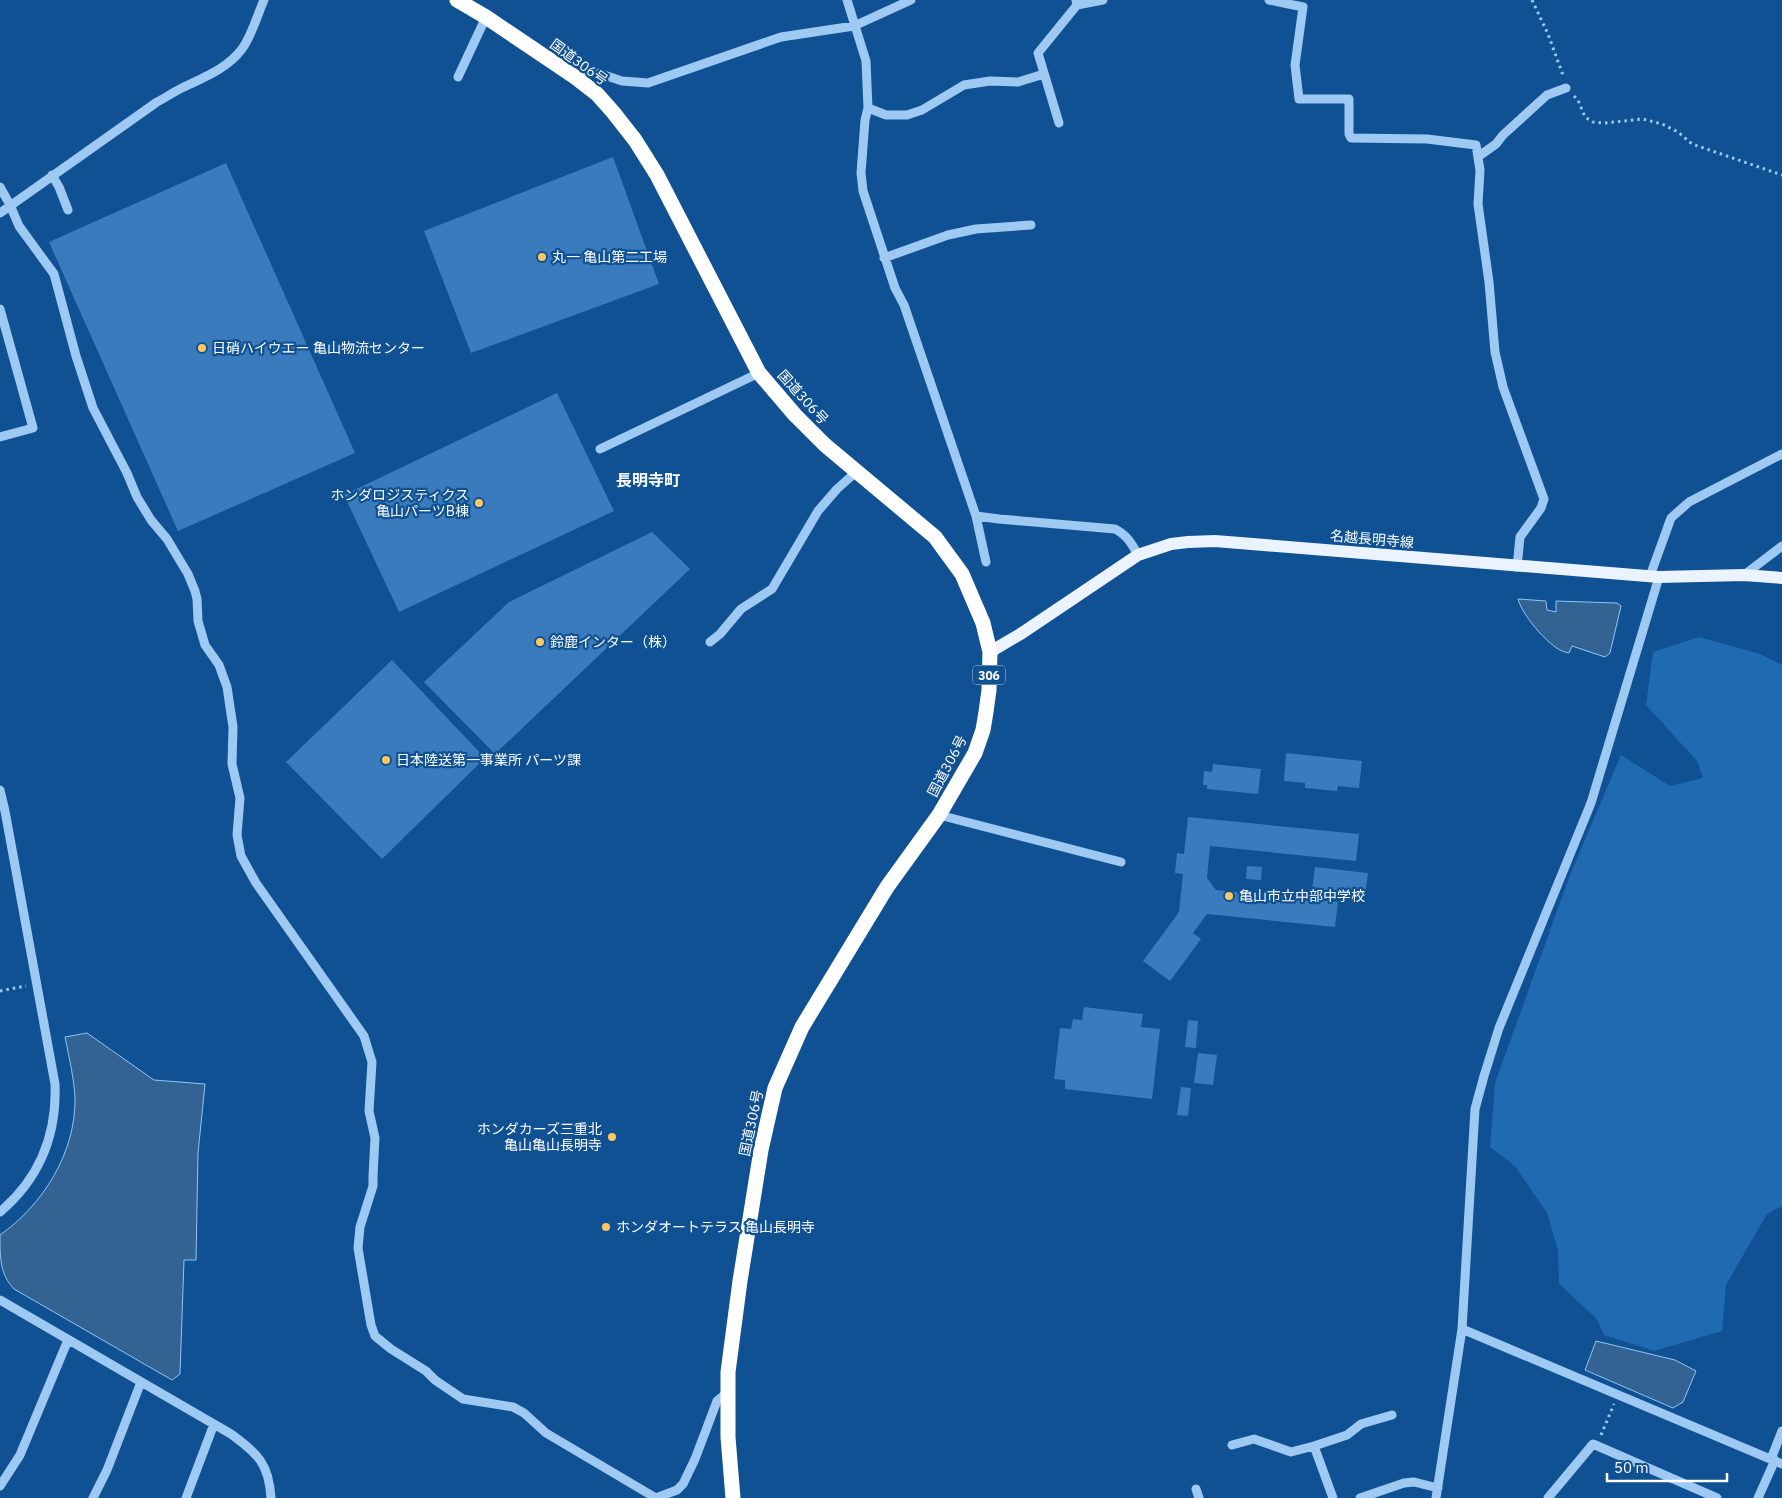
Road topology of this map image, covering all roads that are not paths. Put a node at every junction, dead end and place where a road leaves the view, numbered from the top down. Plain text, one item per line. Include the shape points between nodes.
1 (264, 0) edge
2 (457, 0) edge
3 (848, 0) edge
4 (911, 0) edge
5 (1103, 0) edge
6 (1269, 0) edge
7 (1076, 2) edge
8 (486, 17) junction
9 (854, 26) junction
10 (1044, 74) junction
11 (458, 77) dead end
12 (575, 78) junction
13 (1566, 88) road end
14 (868, 108) junction
15 (1059, 123) dead end
16 (1479, 156) junction
17 (52, 175) junction
18 (0, 187) edge
19 (10, 205) junction
20 (68, 210) dead end
21 (0, 213) edge
22 (1031, 225) dead end
23 (884, 258) junction
24 (0, 309) edge
25 (759, 373) junction
26 (0, 436) edge
27 (600, 449) dead end
28 (1782, 454) edge
29 (856, 472) junction
30 (976, 516) junction
31 (1782, 546) edge
32 (1138, 555) junction
33 (986, 562) dead end
34 (1517, 567) junction
35 (1744, 575) junction
36 (1654, 576) junction
37 (1782, 578) edge
38 (710, 642) dead end
39 (990, 652) junction
40 (0, 790) edge
41 (939, 815) junction
42 (1121, 862) dead end
43 (0, 1212) edge
44 (0, 1300) edge
45 (1462, 1329) junction
46 (68, 1340) junction
47 (141, 1382) junction
48 (728, 1392) junction
49 (1392, 1415) dead end
50 (214, 1424) junction
51 (1782, 1431) edge
52 (1232, 1445) dead end
53 (1314, 1446) junction
54 (1776, 1461) edge
55 (0, 1486) edge
56 (1438, 1488) junction
57 (1196, 1489) dead end
58 (1375, 1495) edge
59 (93, 1498) edge
60 (186, 1498) edge
61 (272, 1498) edge
62 (656, 1498) edge
63 (733, 1498) edge
64 (1199, 1498) edge
65 (1333, 1498) edge
66 (1360, 1498) edge
67 (1436, 1498) edge
68 (1548, 1498) edge
69 (1717, 1498) edge
70 (1758, 1498) edge

1 - 17 street via 251,34 232,60 202,80 157,102
2 - 8 highway, 国道306号 / 306
3 - 9 street
4 - 9 street
5 - 7 street
6 - 16 street via 1304,7 1295,65 1299,99 1349,99 1349,134 1352,138 1427,139 1476,145
7 - 10 street via 1038,53
8 - 11 street
8 - 12 highway, 国道306号 / 306
9 - 12 street via 781,37 648,83 622,81 590,70
9 - 14 street via 866,62
10 - 14 street via 1018,82 990,81 964,85 922,110 907,115 886,115
10 - 15 street
12 - 25 highway, 国道306号 / 306 via 597,94 613,112 657,175
13 - 16 street via 1547,94 1496,144
14 - 23 street via 861,173 863,192
16 - 34 street via 1478,204 1495,352 1503,387 1544,499 1520,536
17 - 19 street
17 - 20 street
18 - 19 street
19 - 21 street
19 - 62 street via 19,226 54,274 93,408 137,498 167,539 195,591 198,621 205,645 219,665 227,687 233,727 231,756 240,798 237,834 243,862 364,1036 372,1062 369,1111 374,1138 373,1181 360,1227 358,1248 375,1336 463,1399 514,1407 546,1433
22 - 23 street via 957,233
23 - 30 street via 904,305
24 - 26 street via 33,428
25 - 27 street
25 - 29 highway, 国道306号 / 306 via 825,445
28 - 36 street via 1688,502 1671,518
29 - 38 street via 818,511 772,589 741,609
29 - 39 highway, 国道306号 / 306 via 934,538 962,574 983,623
30 - 32 street via 1115,529 1123,533
30 - 33 street
31 - 35 street
32 - 34 main road, 名越長明寺線 via 1171,544 1215,541
32 - 39 main road, 名越長明寺線
34 - 36 main road, 名越長明寺線
35 - 36 main road, 名越長明寺線
35 - 37 main road, 名越長明寺線
36 - 45 street via 1591,803 1500,1028 1484,1076 1476,1109
39 - 41 highway, 国道306号 / 306 via 983,730 975,753
40 - 43 street via 55,1084 52,1130 39,1164 16,1198
41 - 42 street
41 - 48 highway, 国道306号 / 306 via 887,887 802,1027 776,1088 761,1150 740,1281
44 - 46 street
45 - 54 street
45 - 56 street
46 - 47 street
46 - 55 street via 20,1454
47 - 50 street
47 - 59 street
48 - 62 street via 716,1401 683,1484 677,1490
48 - 63 highway, 国道306号 / 306
49 - 53 street via 1361,1424 1348,1435
50 - 60 street
50 - 61 street via 258,1456 265,1467
51 - 54 street
52 - 53 street via 1254,1439 1291,1452
53 - 65 street
54 - 70 street
56 - 58 street via 1414,1482
56 - 67 street
57 - 64 street
58 - 66 street
68 - 69 street via 1593,1444

